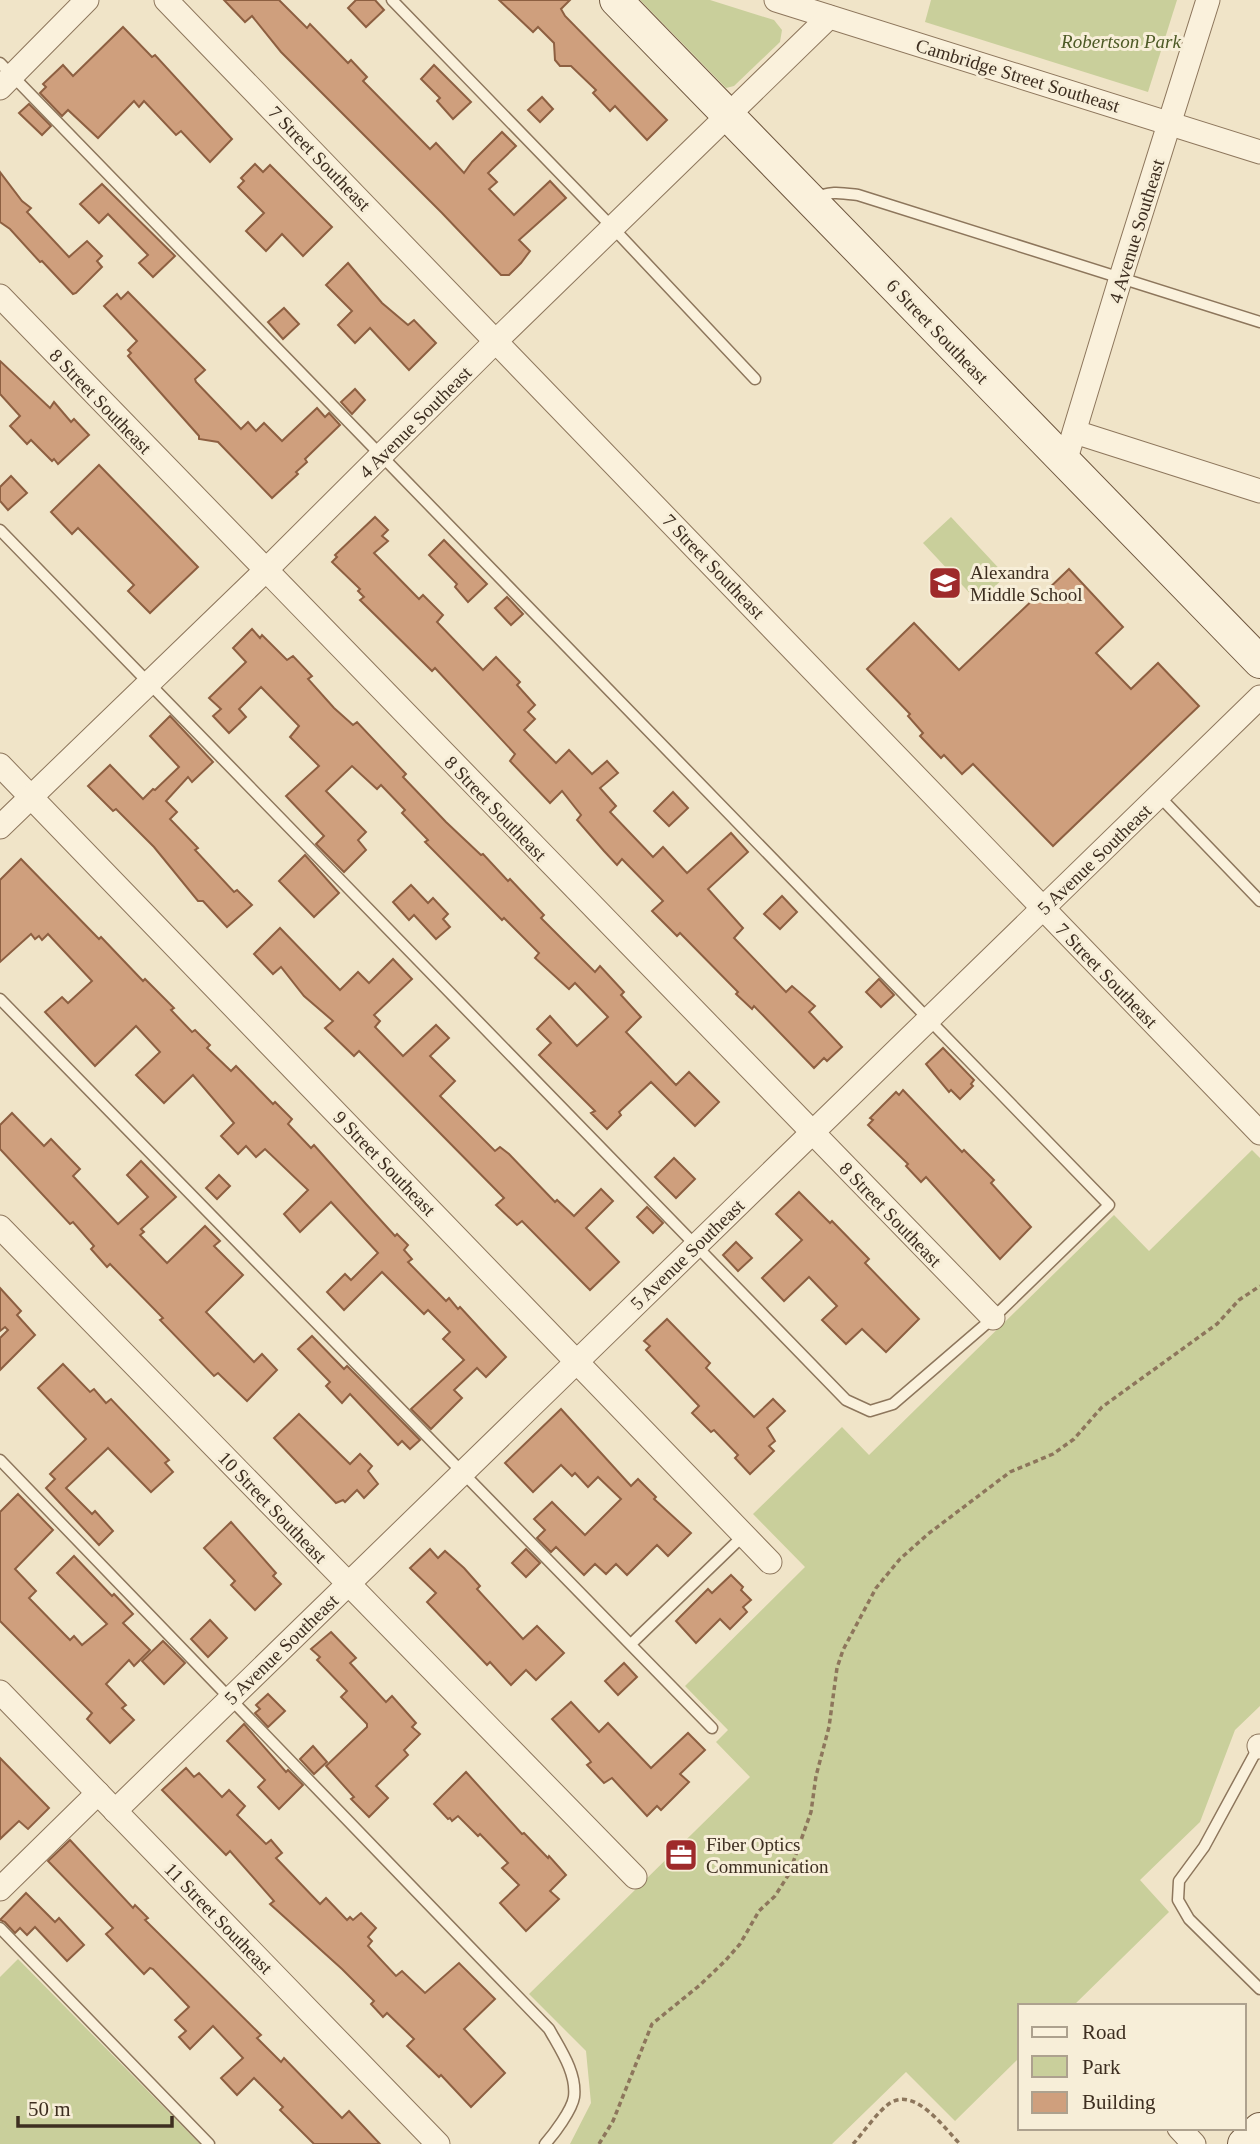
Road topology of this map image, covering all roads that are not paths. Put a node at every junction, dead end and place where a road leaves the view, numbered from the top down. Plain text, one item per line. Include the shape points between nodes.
1 (87, 0) edge
2 (166, 0) edge
3 (392, 0) edge
4 (616, 0) edge
5 (776, 0) edge
6 (1208, 0) edge
7 (829, 17) junction
8 (4, 76) edge
9 (730, 116) junction
10 (1170, 122) junction
11 (1260, 152) edge
12 (811, 201) junction
13 (613, 228) junction
14 (1121, 277) junction
15 (0, 296) edge
16 (1260, 322) edge
17 (496, 340) junction
18 (755, 379) dead end
19 (1075, 432) junction
20 (382, 455) junction
21 (1065, 463) junction
22 (1260, 491) edge
23 (0, 530) edge
24 (266, 570) junction
25 (1260, 662) edge
26 (149, 683) junction
27 (1260, 697) edge
28 (0, 765) edge
29 (1159, 796) junction
30 (31, 797) junction
31 (0, 827) edge
32 (1260, 881) edge
33 (1250, 891) junction
34 (1260, 901) edge
35 (1043, 908) junction
36 (0, 999) edge
37 (929, 1019) junction
38 (812, 1133) junction
39 (1260, 1133) edge
40 (0, 1227) edge
41 (696, 1246) junction
42 (993, 1318) junction
43 (577, 1362) junction
44 (0, 1460) edge
45 (464, 1471) junction
46 (744, 1535) junction
47 (770, 1562) dead end
48 (348, 1584) junction
49 (631, 1644) junction
50 (0, 1692) edge
51 (230, 1699) junction
52 (712, 1728) dead end
53 (1260, 1746) edge
54 (98, 1793) junction
55 (115, 1811) junction
56 (635, 1877) dead end
57 (0, 1889) edge
58 (0, 1928) edge
59 (1260, 1989) edge
60 (1260, 2129) edge
61 (1181, 2130) edge
62 (209, 2144) edge
63 (439, 2144) edge
64 (545, 2144) edge
65 (1194, 2144) edge
66 (1244, 2144) edge

1 - 8 street
2 - 17 street, 7 Street Southeast
3 - 13 lane
4 - 9 street, 6 Street Southeast
5 - 7 street, Cambridge Street Southeast
6 - 10 street, 4 Avenue Southeast
7 - 9 street, 4 Avenue Southeast
7 - 10 street, Cambridge Street Southeast
8 - 20 lane
9 - 12 street, 6 Street Southeast
9 - 13 street, 4 Avenue Southeast
10 - 11 street, Cambridge Street Southeast
10 - 14 street, 4 Avenue Southeast
12 - 14 lane via 823,194 858,195
12 - 21 street, 6 Street Southeast
13 - 17 street, 4 Avenue Southeast
13 - 18 lane
14 - 16 lane
14 - 19 street, 4 Avenue Southeast
15 - 24 street, 8 Street Southeast
17 - 20 street, 4 Avenue Southeast
17 - 35 street, 7 Street Southeast
19 - 21 street, 4 Avenue Southeast
19 - 22 street
20 - 24 street, 4 Avenue Southeast
20 - 37 lane
21 - 25 street, 6 Street Southeast
23 - 26 lane
24 - 26 street, 4 Avenue Southeast
24 - 38 street, 8 Street Southeast
26 - 30 street, 4 Avenue Southeast
26 - 41 lane
27 - 29 street, 5 Avenue Southeast
28 - 30 street, 9 Street Southeast
29 - 33 lane
29 - 35 street, 5 Avenue Southeast
30 - 31 street, 4 Avenue Southeast
30 - 43 street, 9 Street Southeast
32 - 33 lane
33 - 34 lane
35 - 37 street, 5 Avenue Southeast
35 - 39 street, 7 Street Southeast
36 - 45 lane
37 - 38 street, 5 Avenue Southeast
37 - 42 lane via 1109,1205
38 - 41 street, 5 Avenue Southeast
38 - 42 street, 8 Street Southeast
40 - 48 street, 10 Street Southeast
41 - 42 lane via 846,1400 870,1411 892,1404
41 - 43 street, 5 Avenue Southeast
43 - 45 street, 5 Avenue Southeast
43 - 46 street, 9 Street Southeast
44 - 51 lane
45 - 48 street, 5 Avenue Southeast
45 - 49 lane
46 - 47 street, 9 Street Southeast
46 - 49 lane
48 - 51 street, 5 Avenue Southeast
48 - 56 street, 10 Street Southeast
49 - 52 lane
50 - 54 street, 11 Street Southeast
51 - 55 street, 5 Avenue Southeast
51 - 64 lane via 550,2029 569,2065 574,2098
53 - 59 lane via 1204,1847 1179,1881 1178,1900 1189,1919
54 - 55 street, 11 Street Southeast
54 - 57 street
55 - 63 street, 11 Street Southeast
58 - 62 lane
60 - 66 street
61 - 65 street

